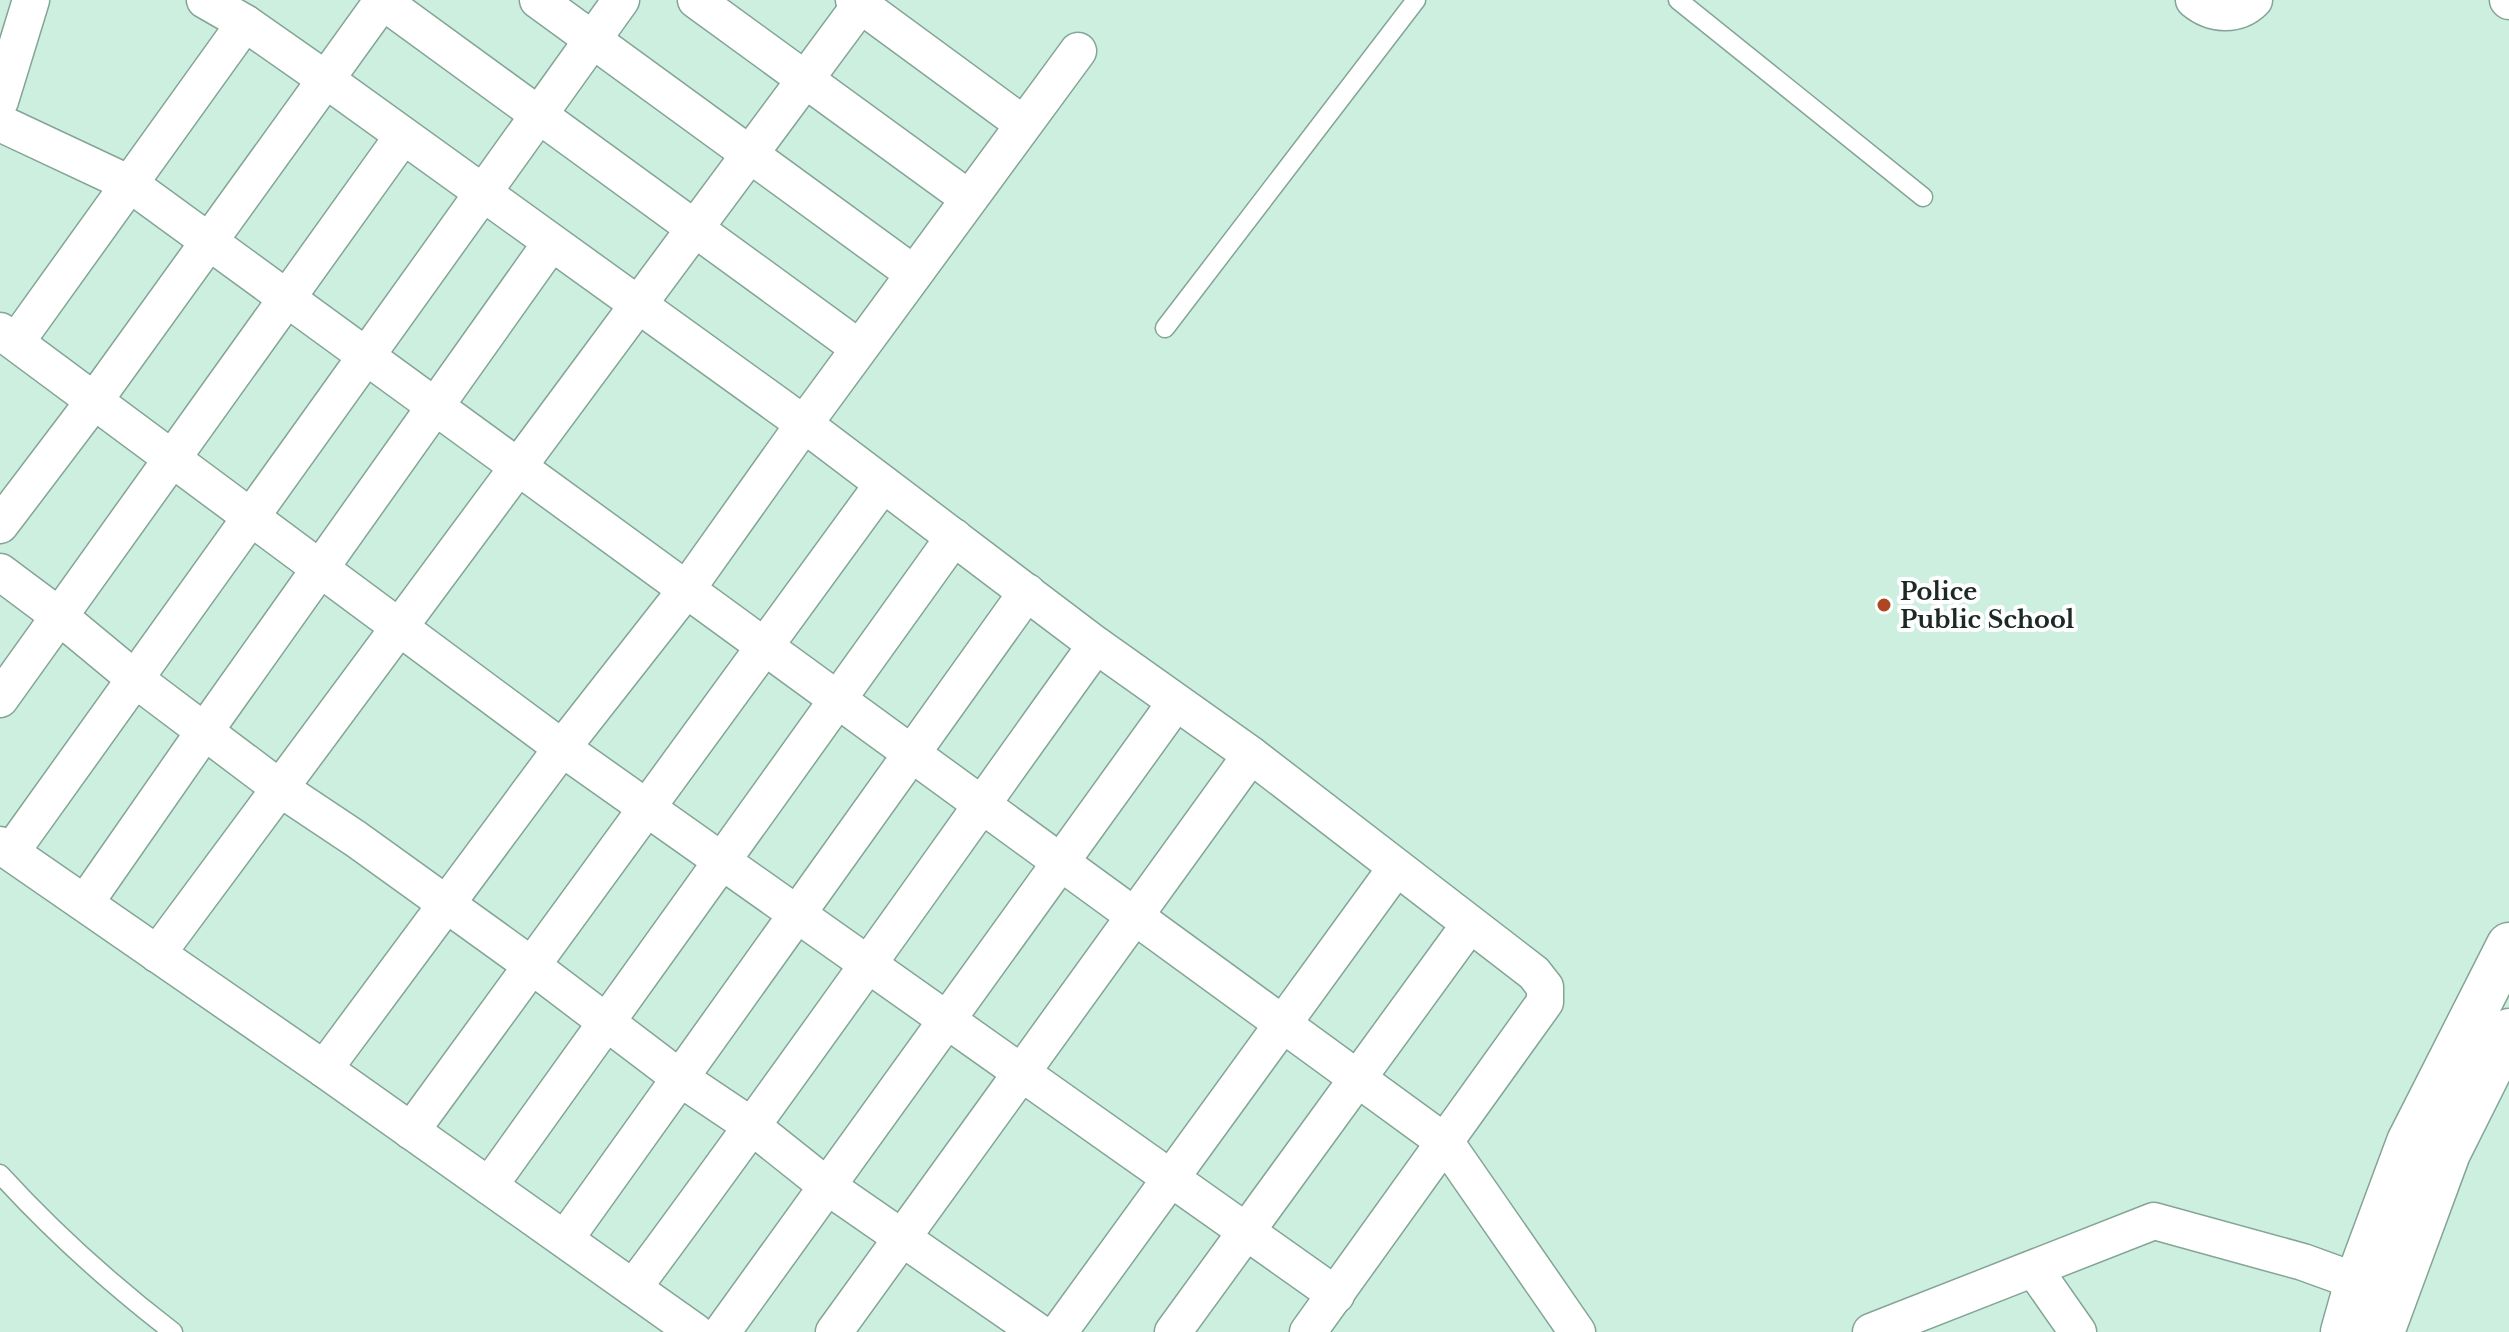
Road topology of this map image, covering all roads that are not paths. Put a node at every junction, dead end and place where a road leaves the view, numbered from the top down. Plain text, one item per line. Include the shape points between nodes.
1 (31, 0) edge
2 (205, 0) edge
3 (382, 0) edge
4 (538, 0) edge
5 (621, 0) edge
6 (696, 0) edge
7 (1416, 0) edge
8 (1678, 0) edge
9 (2194, 0) edge
10 (2254, 0) edge
11 (859, 2) edge
12 (245, 23) junction
13 (592, 39) junction
14 (1078, 51) dead end
15 (325, 79) junction
16 (805, 79) junction
17 (0, 101) edge
18 (539, 114) junction
19 (0, 123) edge
20 (1023, 124) junction
21 (403, 136) junction
22 (750, 154) junction
23 (130, 184) junction
24 (482, 193) junction
25 (1923, 197) dead end
26 (968, 198) junction
27 (695, 229) junction
28 (208, 241) junction
29 (551, 243) junction
30 (914, 274) junction
31 (287, 298) junction
32 (639, 306) junction
33 (1165, 328) dead end
34 (8, 337) edge
35 (859, 348) junction
36 (365, 356) junction
37 (94, 401) junction
38 (436, 407) junction
39 (804, 424) junction
40 (172, 459) junction
41 (519, 468) junction
42 (883, 484) junction
43 (250, 517) junction
44 (0, 525) edge
45 (954, 537) junction
46 (321, 569) junction
47 (0, 572) edge
48 (686, 590) junction
49 (1027, 592) junction
50 (59, 616) junction
51 (400, 628) junction
52 (1096, 645) junction
53 (764, 646) junction
54 (135, 679) junction
55 (0, 699) edge
56 (838, 701) junction
57 (1176, 702) junction
58 (204, 732) junction
59 (562, 748) junction
60 (912, 754) junction
61 (1251, 755) junction
62 (281, 789) junction
63 (981, 805) junction
64 (646, 808) junction
65 (5, 848) edge
66 (722, 861) junction
67 (1060, 862) junction
68 (1396, 868) junction
69 (85, 903) junction
70 (445, 905) junction
71 (797, 915) junction
72 (1135, 917) junction
73 (1470, 924) junction
74 (2509, 945) edge
75 (157, 954) junction
76 (867, 963) junction
77 (531, 965) junction
78 (946, 1020) junction
79 (606, 1021) junction
80 (1283, 1024) junction
81 (2509, 1031) edge
82 (324, 1069) junction
83 (1022, 1073) junction
84 (680, 1078) junction
85 (1358, 1079) junction
86 (753, 1127) junction
87 (411, 1131) junction
88 (1446, 1143) junction
89 (0, 1174) edge
90 (1172, 1179) junction
91 (489, 1186) junction
92 (827, 1186) junction
93 (1247, 1232) junction
94 (900, 1237) junction
95 (565, 1239) junction
96 (2034, 1269) junction
97 (633, 1288) junction
98 (1336, 1295) junction
99 (2378, 1303) edge
100 (173, 1332) edge
101 (695, 1332) edge
102 (722, 1332) edge
103 (834, 1332) edge
104 (1038, 1332) edge
105 (1059, 1332) edge
106 (1173, 1332) edge
107 (1308, 1332) edge
108 (1577, 1332) edge
109 (1871, 1332) edge
110 (2078, 1332) edge
111 (2343, 1332) edge

1 - 17 street
2 - 12 street
3 - 15 street
3 - 18 street
4 - 13 street
5 - 13 street
6 - 16 street
7 - 33 lane
8 - 25 lane
9 - 10 street via 2215,12 2232,13
11 - 16 street
11 - 20 street
12 - 15 street
12 - 23 street
13 - 18 street
13 - 22 street
14 - 20 street
15 - 21 street
15 - 28 street
16 - 22 street
16 - 26 street
18 - 24 street
18 - 27 street
19 - 23 street
20 - 26 street
21 - 24 street
21 - 31 street
22 - 27 street
22 - 30 street
23 - 28 street
23 - 34 street
24 - 29 street
24 - 36 street
26 - 30 street
27 - 32 street
27 - 35 street
28 - 31 street
28 - 37 street
29 - 32 street
29 - 38 street
30 - 35 street
31 - 36 street
31 - 40 street
32 - 39 street
32 - 41 street
34 - 37 street
35 - 39 street
36 - 38 street
36 - 43 street
37 - 40 street
37 - 44 street
38 - 41 street
38 - 46 street
39 - 42 street
39 - 48 street
40 - 43 street
40 - 50 street
41 - 48 street
41 - 51 street
42 - 45 street
42 - 53 street
43 - 46 street
43 - 54 street
45 - 49 street
45 - 56 street
46 - 51 street
46 - 58 street
47 - 50 street
48 - 53 street
48 - 59 street
49 - 52 street
49 - 60 street
50 - 54 street
50 - 55 street
51 - 59 street
51 - 62 street
52 - 57 street
52 - 63 street
53 - 56 street
53 - 64 street
54 - 58 street
54 - 65 street
56 - 60 street
56 - 66 street
57 - 61 street
57 - 67 street
58 - 62 street
58 - 69 street
59 - 64 street
59 - 70 street
60 - 63 street
60 - 71 street
61 - 68 street
61 - 72 street
62 - 70 street
62 - 75 street
63 - 67 street
63 - 76 street
64 - 66 street
64 - 77 street
65 - 69 street
66 - 71 street
66 - 79 street
67 - 72 street
67 - 78 street
68 - 73 street
68 - 80 street
69 - 75 street
70 - 77 street
70 - 82 street
71 - 76 street
71 - 84 street
72 - 80 street
72 - 83 street
73 - 85 street
73 - 88 street via 1534,973 1545,987 1545,1002
74 - 99 main road via 2409,1142
75 - 82 street
76 - 78 street
76 - 86 street
77 - 79 street
77 - 87 street
78 - 83 street
78 - 92 street
79 - 84 street
79 - 91 street
80 - 85 street
80 - 90 street
81 - 99 main road
82 - 87 street
83 - 90 street
83 - 94 street
84 - 86 street
84 - 95 street
85 - 88 street
85 - 93 street
86 - 92 street
86 - 97 street
87 - 91 street
88 - 98 street
88 - 108 street
89 - 100 lane
90 - 93 street
90 - 105 street
91 - 95 street
92 - 94 street
92 - 102 street
93 - 98 street
93 - 106 street
94 - 103 street
94 - 104 street
95 - 97 street
96 - 99 street via 2154,1221 2303,1262
96 - 109 street
96 - 110 street
97 - 101 street
98 - 107 street
99 - 111 main road

